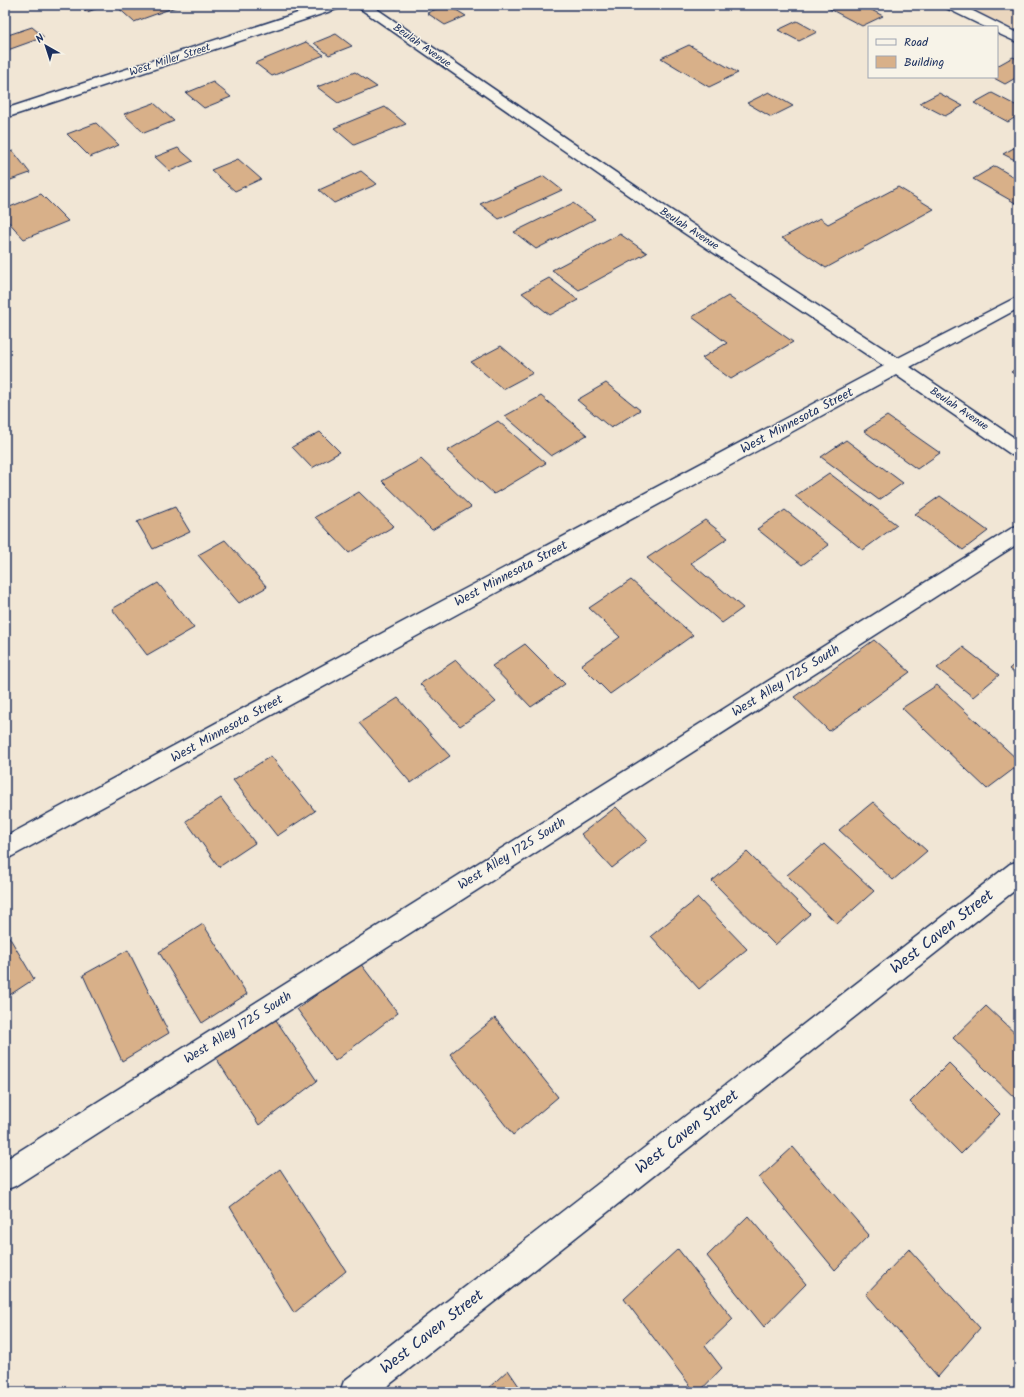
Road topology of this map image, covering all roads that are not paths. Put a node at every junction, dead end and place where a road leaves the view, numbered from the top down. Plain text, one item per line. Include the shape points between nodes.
1 (335, 5) edge
2 (362, 5) edge
3 (951, 5) edge
4 (994, 26) edge
5 (998, 28) edge
6 (1019, 39) edge
7 (5, 114) edge
8 (1019, 301) edge
9 (898, 367) junction
10 (1019, 450) edge
11 (1019, 533) edge
12 (5, 849) edge
13 (1019, 872) edge
14 (5, 1176) edge
15 (354, 1392) edge

1 - 7 street, West Miller Street
2 - 9 street, Beulah Avenue via 657,208
3 - 4 street
5 - 6 street
8 - 9 street, West Minnesota Street
9 - 10 street, Beulah Avenue
9 - 12 street, West Minnesota Street via 408,629
11 - 14 street, West Alley 1725 South
13 - 15 street, West Caven Street

